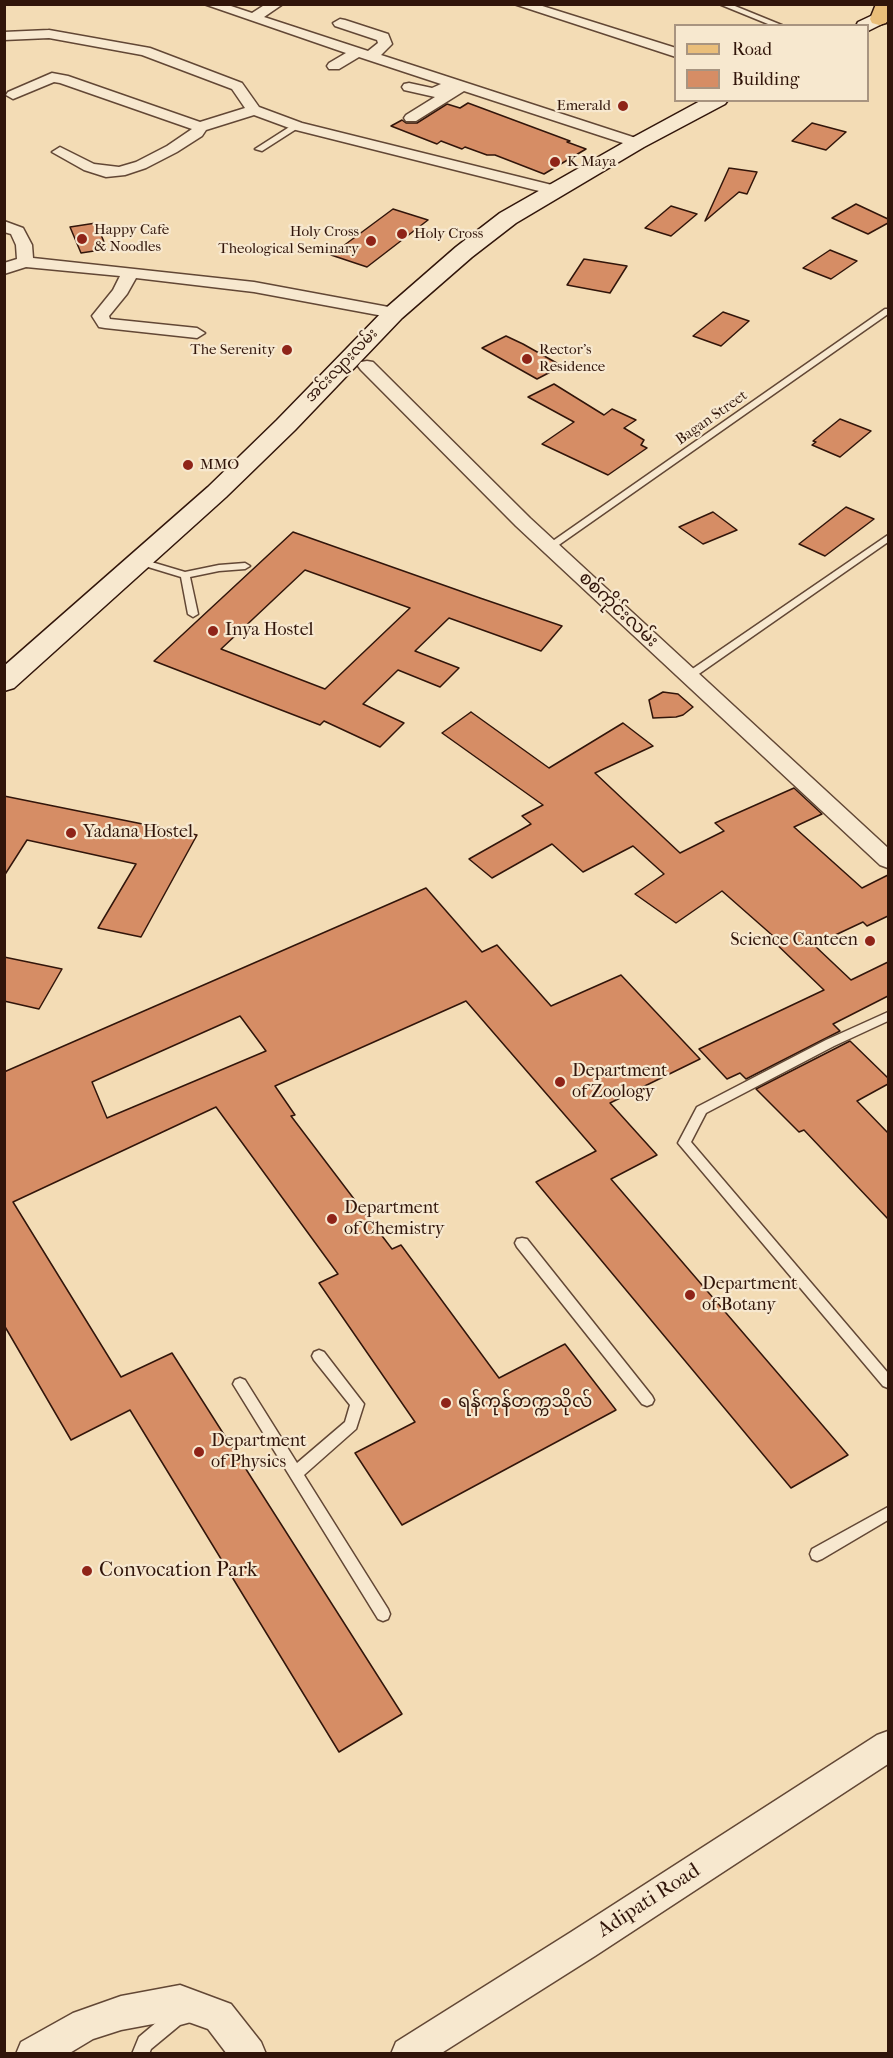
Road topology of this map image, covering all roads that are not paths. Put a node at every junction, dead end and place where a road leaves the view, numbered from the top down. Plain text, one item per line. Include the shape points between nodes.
1 (210, 4) edge
2 (277, 4) edge
3 (520, 4) edge
4 (722, 4) edge
5 (253, 18) junction
6 (340, 23) dead end
7 (776, 24) edge
8 (4, 36) edge
9 (674, 53) edge
10 (364, 54) junction
11 (334, 66) dead end
12 (459, 85) junction
13 (409, 87) dead end
14 (13, 95) dead end
15 (714, 102) edge
16 (254, 110) junction
17 (411, 118) dead end
18 (297, 126) junction
19 (200, 127) junction
20 (637, 143) junction
21 (259, 149) dead end
22 (60, 152) dead end
23 (555, 190) junction
24 (4, 226) edge
25 (25, 262) junction
26 (4, 269) edge
27 (130, 272) junction
28 (888, 311) edge
29 (394, 313) junction
30 (197, 333) dead end
31 (361, 360) junction
32 (888, 538) edge
33 (550, 547) junction
34 (138, 561) junction
35 (245, 566) dead end
36 (185, 575) junction
37 (193, 614) dead end
38 (689, 675) junction
39 (4, 682) edge
40 (888, 860) edge
41 (888, 1016) edge
42 (522, 1243) dead end
43 (319, 1356) dead end
44 (888, 1382) edge
45 (240, 1384) dead end
46 (647, 1401) dead end
47 (296, 1473) junction
48 (888, 1513) edge
49 (816, 1554) dead end
50 (383, 1614) dead end
51 (888, 1746) edge
52 (219, 2016) junction
53 (33, 2054) edge
54 (140, 2054) edge
55 (249, 2054) edge
56 (408, 2054) edge

1 - 5 street
2 - 5 street
3 - 9 street
4 - 7 lane
5 - 10 street
6 - 10 street via 383,37 385,44
8 - 16 street via 49,34 145,51 237,86
10 - 11 street
10 - 12 street
12 - 13 street via 434,93
12 - 17 street
12 - 20 street
14 - 19 street via 52,77
15 - 20 main road, အင်းလျားလမ်း
16 - 18 street
16 - 19 street
18 - 21 lane
18 - 23 street
19 - 22 street via 172,149 120,172 89,167
20 - 23 main road, အင်းလျားလမ်း
23 - 29 main road, အင်းလျားလမ်း via 508,218
24 - 25 street via 17,231 24,245
25 - 26 street
25 - 27 street
27 - 29 street via 254,287
27 - 30 street via 121,291 100,316 105,323
28 - 33 lane, Bagan Street
29 - 31 main road, အင်းလျားလမ်း
31 - 33 street, စစ်ကိုင်းလမ်း
31 - 34 main road, အင်းလျားလမ်း
32 - 38 lane
33 - 38 street, စစ်ကိုင်းလမ်း
34 - 36 lane
34 - 39 main road, အင်းလျားလမ်း
35 - 36 lane
36 - 37 lane
38 - 40 street, စစ်ကိုင်းလမ်း
41 - 44 lane via 701,1110 684,1143
42 - 46 lane
43 - 47 lane via 357,1404 351,1425
45 - 47 lane
47 - 50 lane
48 - 49 lane
51 - 56 street, Adipati Road
52 - 53 street via 180,2002 156,2005 84,2025
52 - 54 lane via 177,2016 145,2043
52 - 55 street

